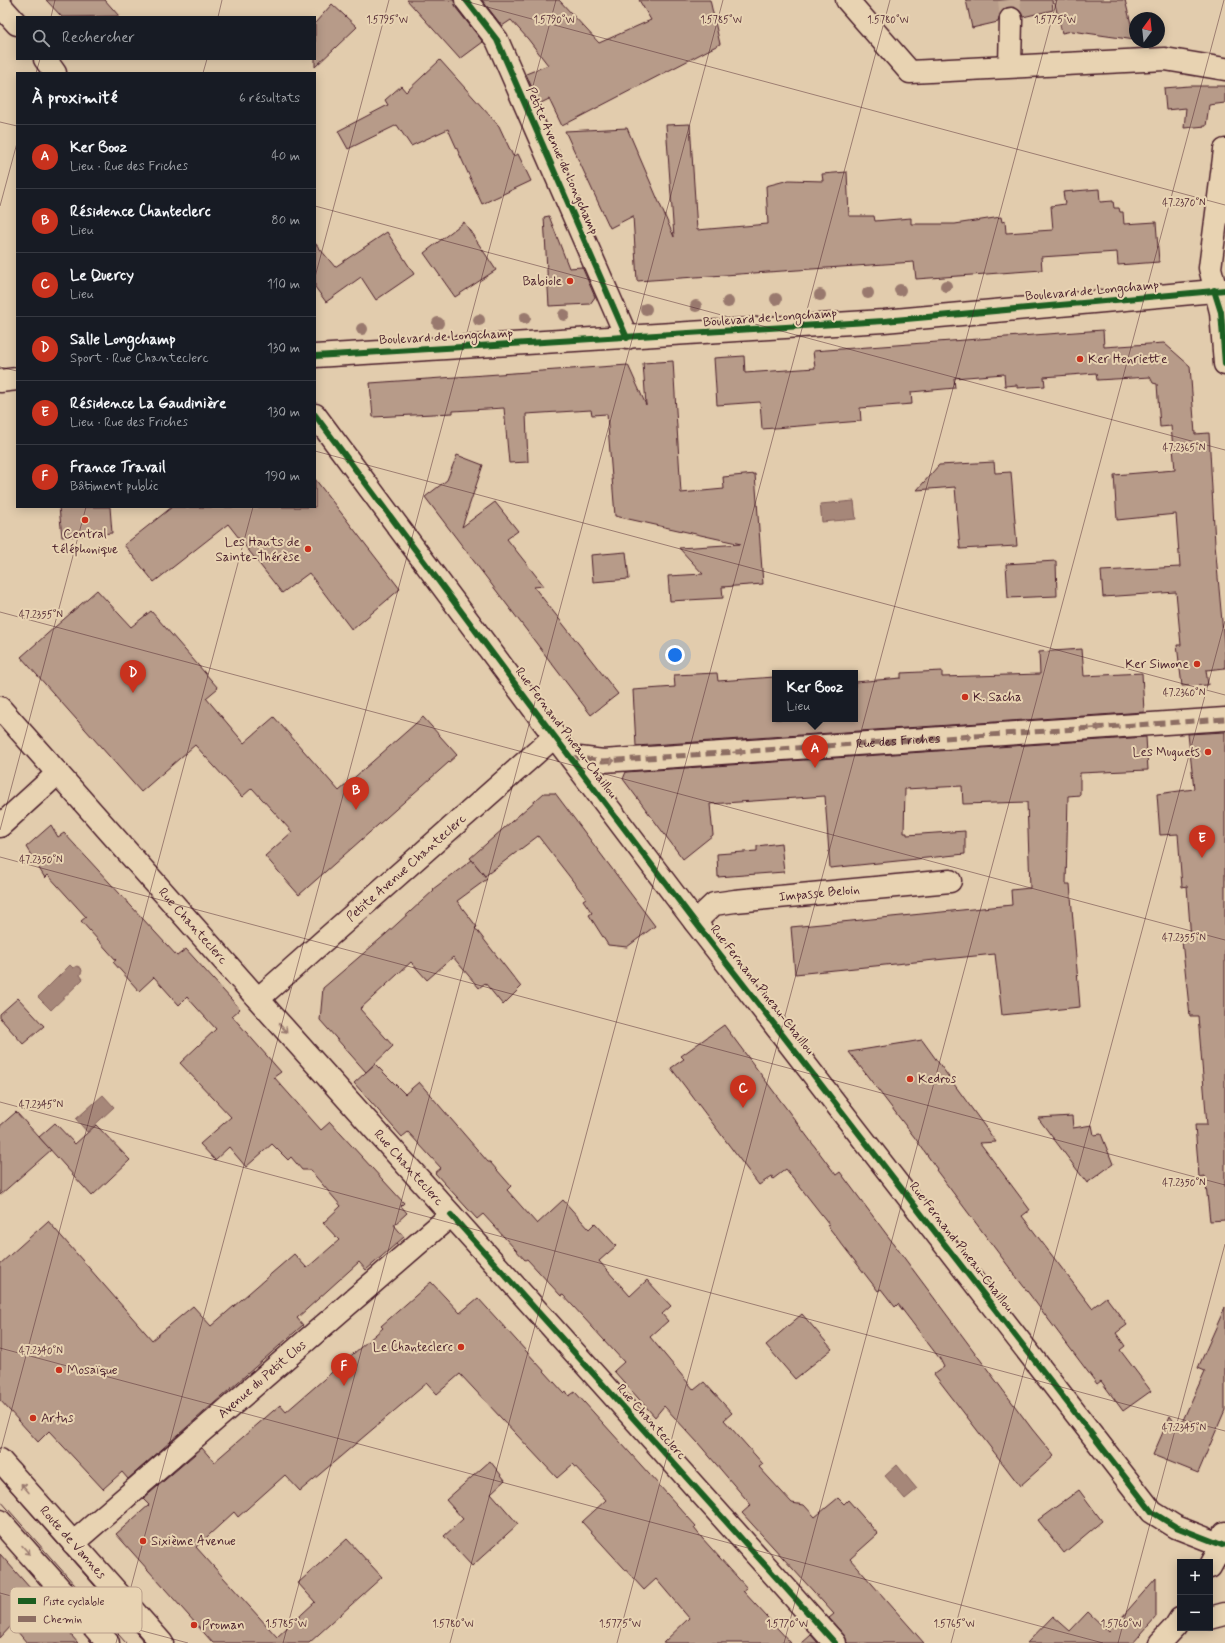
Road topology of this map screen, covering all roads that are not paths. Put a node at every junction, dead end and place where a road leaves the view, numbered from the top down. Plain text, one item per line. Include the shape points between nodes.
1 (466, 0) edge
2 (847, 0) edge
3 (0, 5) edge
4 (1011, 19) tunnel mouth
5 (16, 23) edge
6 (46, 60) edge
7 (1010, 66) junction
8 (1225, 70) edge
9 (54, 72) edge
10 (1225, 150) edge
11 (1220, 290) edge
12 (628, 338) junction
13 (316, 356) edge
14 (1225, 364) edge
15 (16, 379) edge
16 (0, 381) edge
17 (316, 417) edge
18 (0, 708) edge
19 (1225, 719) edge
20 (555, 736) junction
21 (571, 756) junction
22 (58, 773) junction
23 (0, 826) edge
24 (950, 881) dead end
25 (695, 922) junction
26 (258, 999) junction
27 (451, 1215) junction
28 (0, 1460) edge
29 (0, 1522) edge
30 (73, 1543) junction
31 (1224, 1545) edge
32 (1213, 1562) edge
33 (58, 1587) edge
34 (112, 1587) edge
35 (1225, 1614) edge
36 (1213, 1617) edge
37 (142, 1621) edge
38 (1177, 1625) edge
39 (99, 1633) edge
40 (108, 1643) edge
41 (162, 1643) edge
42 (835, 1643) edge
43 (1160, 1643) edge

1 - 12 street, Petite Avenue de Longchamp via 497,40
2 - 7 street via 910,72
3 - 5 street
4 - 7 street
6 - 9 street
7 - 8 street via 1165,60
10 - 11 street via 1211,261
11 - 12 street, Boulevard de Longchamp via 884,321
11 - 14 street
12 - 13 street, Boulevard de Longchamp
15 - 16 street
17 - 20 street, Rue Fernand Pineau-Chaillou
18 - 22 street, Rue Chanteclerc
21 -> 19 street, Rue des Friches via 604,761
20 - 21 street, Rue Fernand Pineau-Chaillou
20 - 26 street, Petite Avenue Chanteclerc
21 - 25 street, Rue Fernand Pineau-Chaillou
22 - 23 street
22 - 26 street, Rue Chanteclerc
24 - 25 street, Impasse Beloin via 714,904
25 - 31 street, Rue Fernand Pineau-Chaillou via 1152,1512 1176,1527
26 -> 27 street, Rue Chanteclerc
27 - 30 street, Avenue du Petit Clos
27 - 42 street, Rue Chanteclerc
30 -> 28 street, Route de Vannes
29 -> 33 street
30 - 34 street, Route de Vannes
31 - 32 street
35 - 36 street
37 - 41 street, Route de Vannes
38 - 43 street
39 -> 40 street

